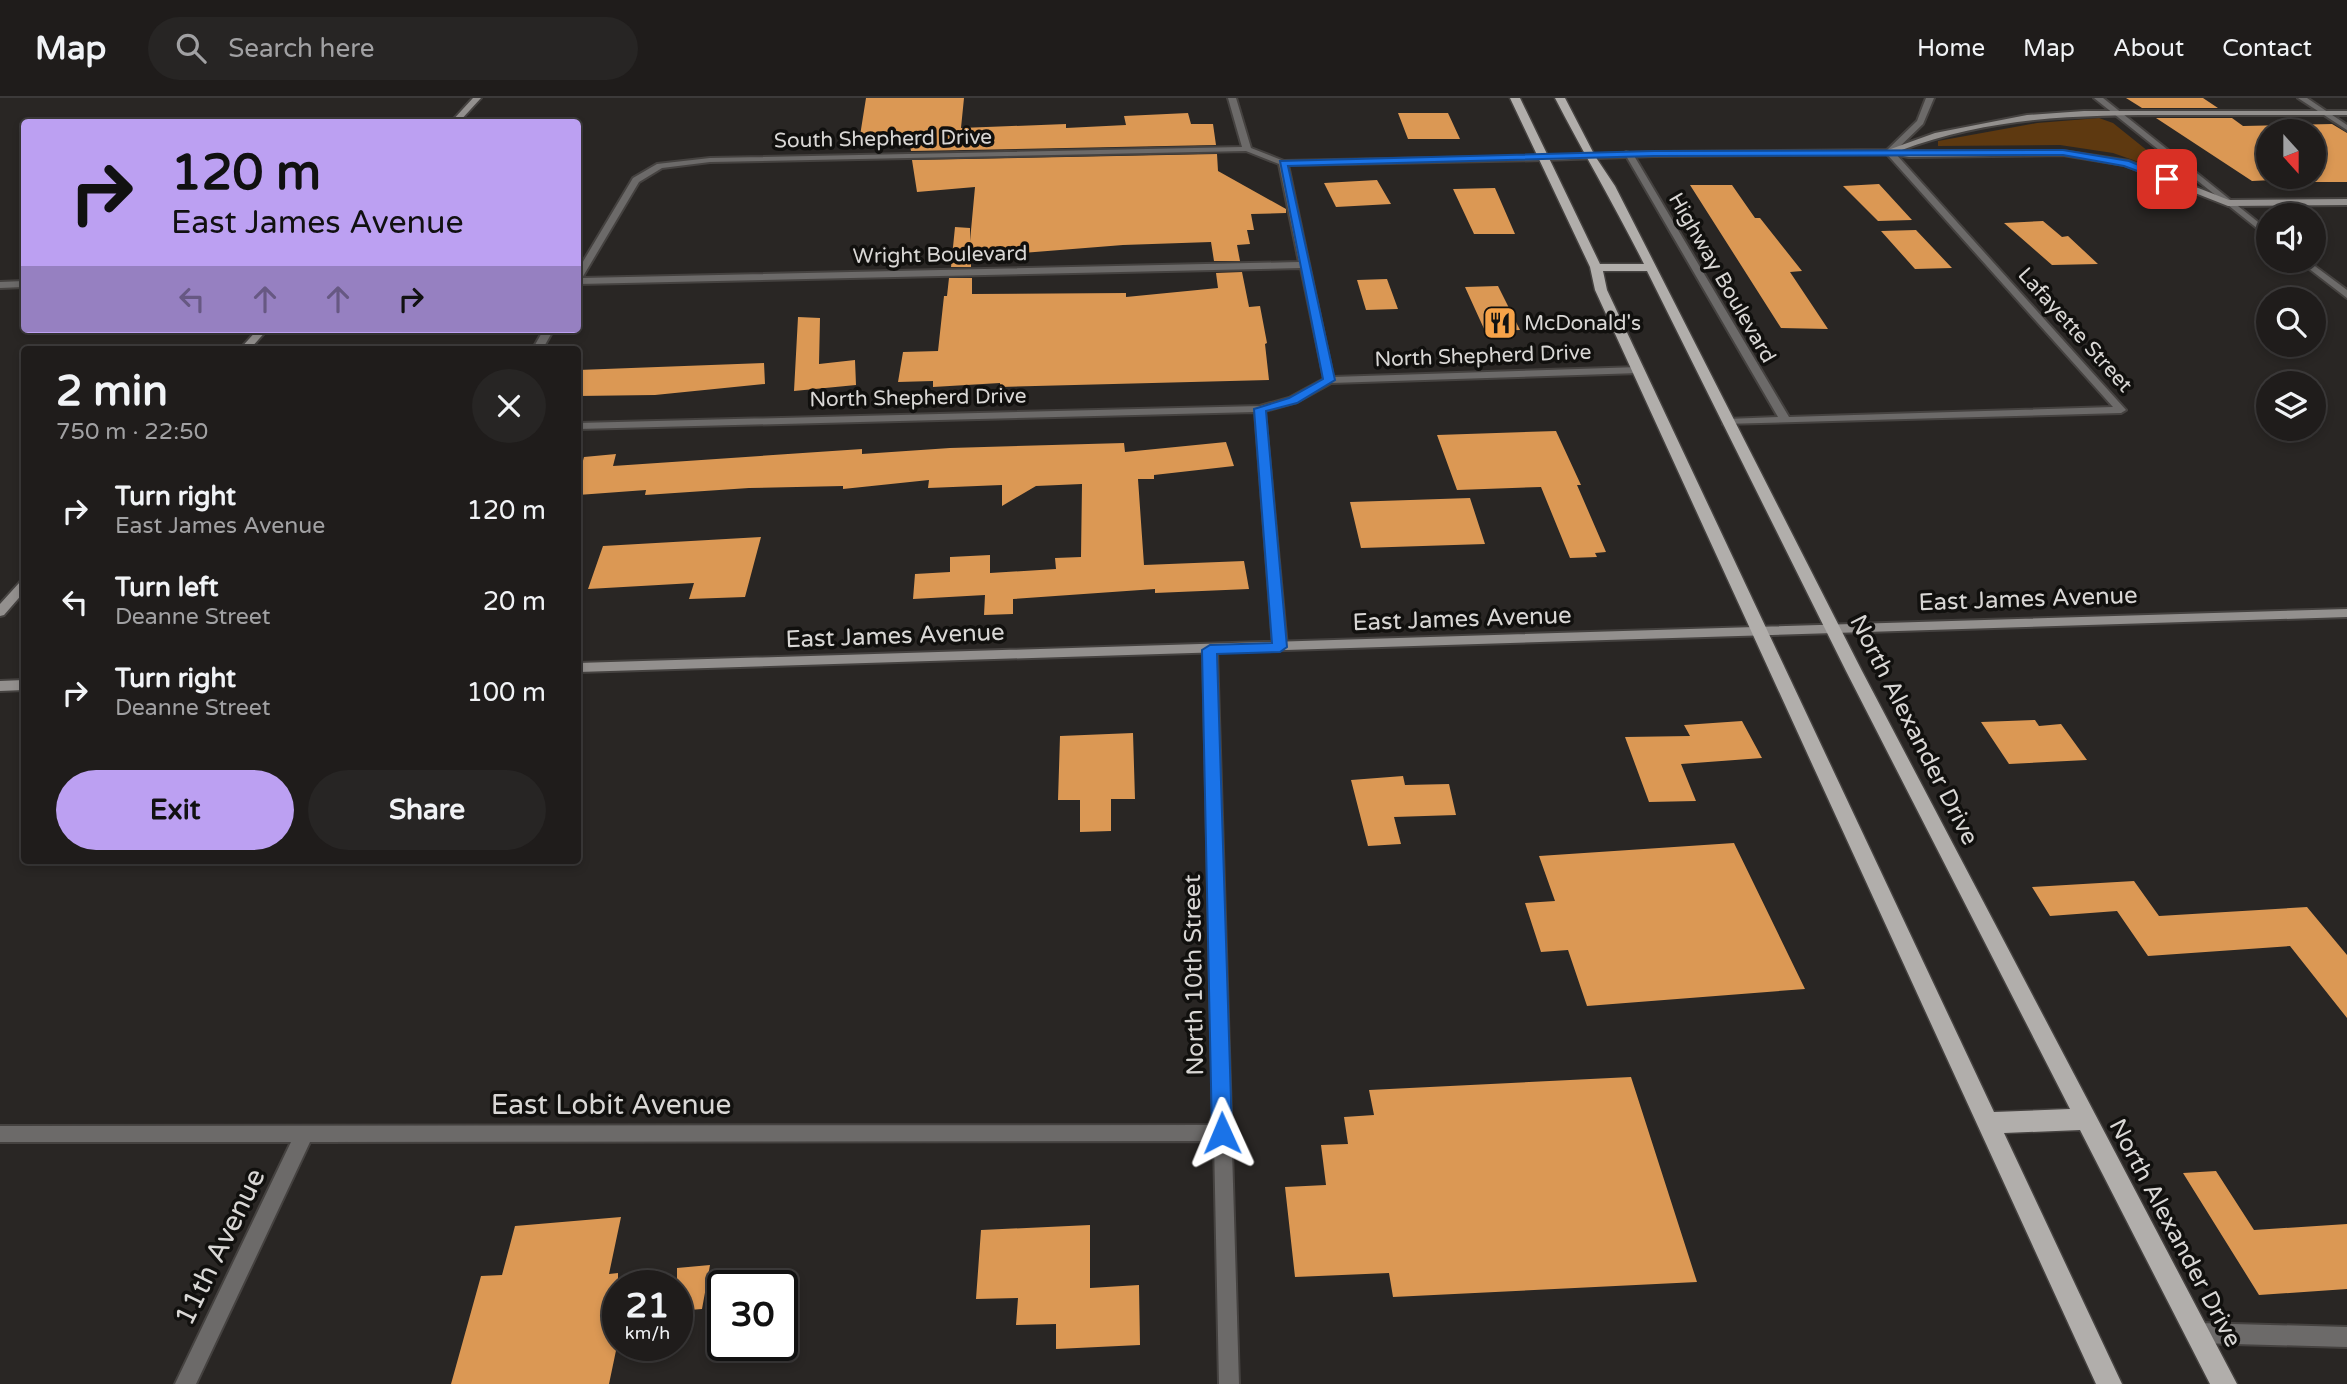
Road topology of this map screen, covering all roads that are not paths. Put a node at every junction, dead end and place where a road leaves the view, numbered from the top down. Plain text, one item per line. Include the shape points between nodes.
1 (477, 98) edge
2 (1232, 98) edge
3 (1515, 98) edge
4 (1560, 98) edge
5 (1930, 98) edge
6 (2098, 98) edge
7 (2302, 98) edge
8 (2325, 113) junction
9 (2347, 113) edge
10 (2117, 114) junction
11 (458, 119) edge
12 (2347, 128) edge
13 (1247, 149) junction
14 (1889, 152) junction
15 (1629, 155) junction
16 (1590, 156) junction
17 (1544, 159) junction
18 (1283, 163) junction
19 (2347, 202) edge
20 (2228, 203) junction
21 (2256, 225) edge
22 (1304, 265) junction
23 (1596, 267) junction
24 (1650, 268) junction
25 (2319, 273) edge
26 (581, 274) edge
27 (581, 279) edge
28 (21, 284) edge
29 (0, 285) edge
30 (2347, 295) edge
31 (259, 333) edge
32 (248, 346) edge
33 (1639, 370) junction
34 (1329, 380) junction
35 (1260, 409) junction
36 (1785, 420) junction
37 (1727, 422) junction
38 (581, 426) edge
39 (21, 588) edge
40 (0, 612) edge
41 (2347, 613) edge
42 (1832, 629) junction
43 (1758, 632) junction
44 (1280, 647) junction
45 (1210, 650) junction
46 (581, 668) edge
47 (21, 685) edge
48 (0, 686) edge
49 (2085, 1119) junction
50 (1989, 1123) junction
51 (305, 1133) junction
52 (1222, 1133) junction
53 (0, 1134) edge
54 (2197, 1333) junction
55 (2347, 1338) edge
56 (185, 1384) edge
57 (1229, 1384) edge
58 (2109, 1384) edge
59 (2224, 1384) edge

1 - 11 main road
2 - 13 street
3 - 17 main road
4 - 16 main road, North Alexander Drive
5 - 14 street via 1928,113
6 - 10 street
7 - 8 street
8 - 9 main road
8 - 10 main road
8 - 12 street
10 - 14 main road via 2027,117 1936,135
10 - 20 street
13 - 18 street
13 - 26 street, South Shepherd Drive via 710,160 660,166 636,180
14 - 15 main road
14 - 20 main road via 2076,154 2126,163
14 - 36 street, Lafayette Street via 2121,410
15 - 16 main road
15 - 36 street, Highway Boulevard
16 - 17 main road
16 - 24 main road, North Alexander Drive
17 - 18 street
17 - 23 main road
18 - 22 street
19 - 20 main road
20 - 21 street
22 - 27 street, Wright Boulevard
22 - 34 street
23 - 24 main road
23 - 33 main road via 1601,290
24 - 37 main road, North Alexander Drive
25 - 30 street
28 - 29 street
31 - 32 main road
33 - 34 street, North Shepherd Drive
33 - 43 main road
34 - 35 street, North Shepherd Drive via 1293,400
35 - 38 street, North Shepherd Drive
35 - 44 street
36 - 37 street
37 - 42 main road, North Alexander Drive
39 - 40 main road
41 - 42 main road, East James Avenue
42 - 43 main road, East James Avenue
42 - 49 main road, North Alexander Drive
43 - 44 main road, East James Avenue
43 - 50 main road
44 - 45 main road, East James Avenue
45 - 46 main road, East James Avenue
45 - 52 street, North 10th Street
47 - 48 main road
49 - 50 main road
49 - 54 main road, North Alexander Drive
50 - 58 main road
51 - 52 street, East Lobit Avenue
51 - 53 street, East Lobit Avenue
51 - 56 street, 11th Avenue
52 - 57 street, North 10th Street
54 - 55 street
54 - 59 main road, North Alexander Drive

